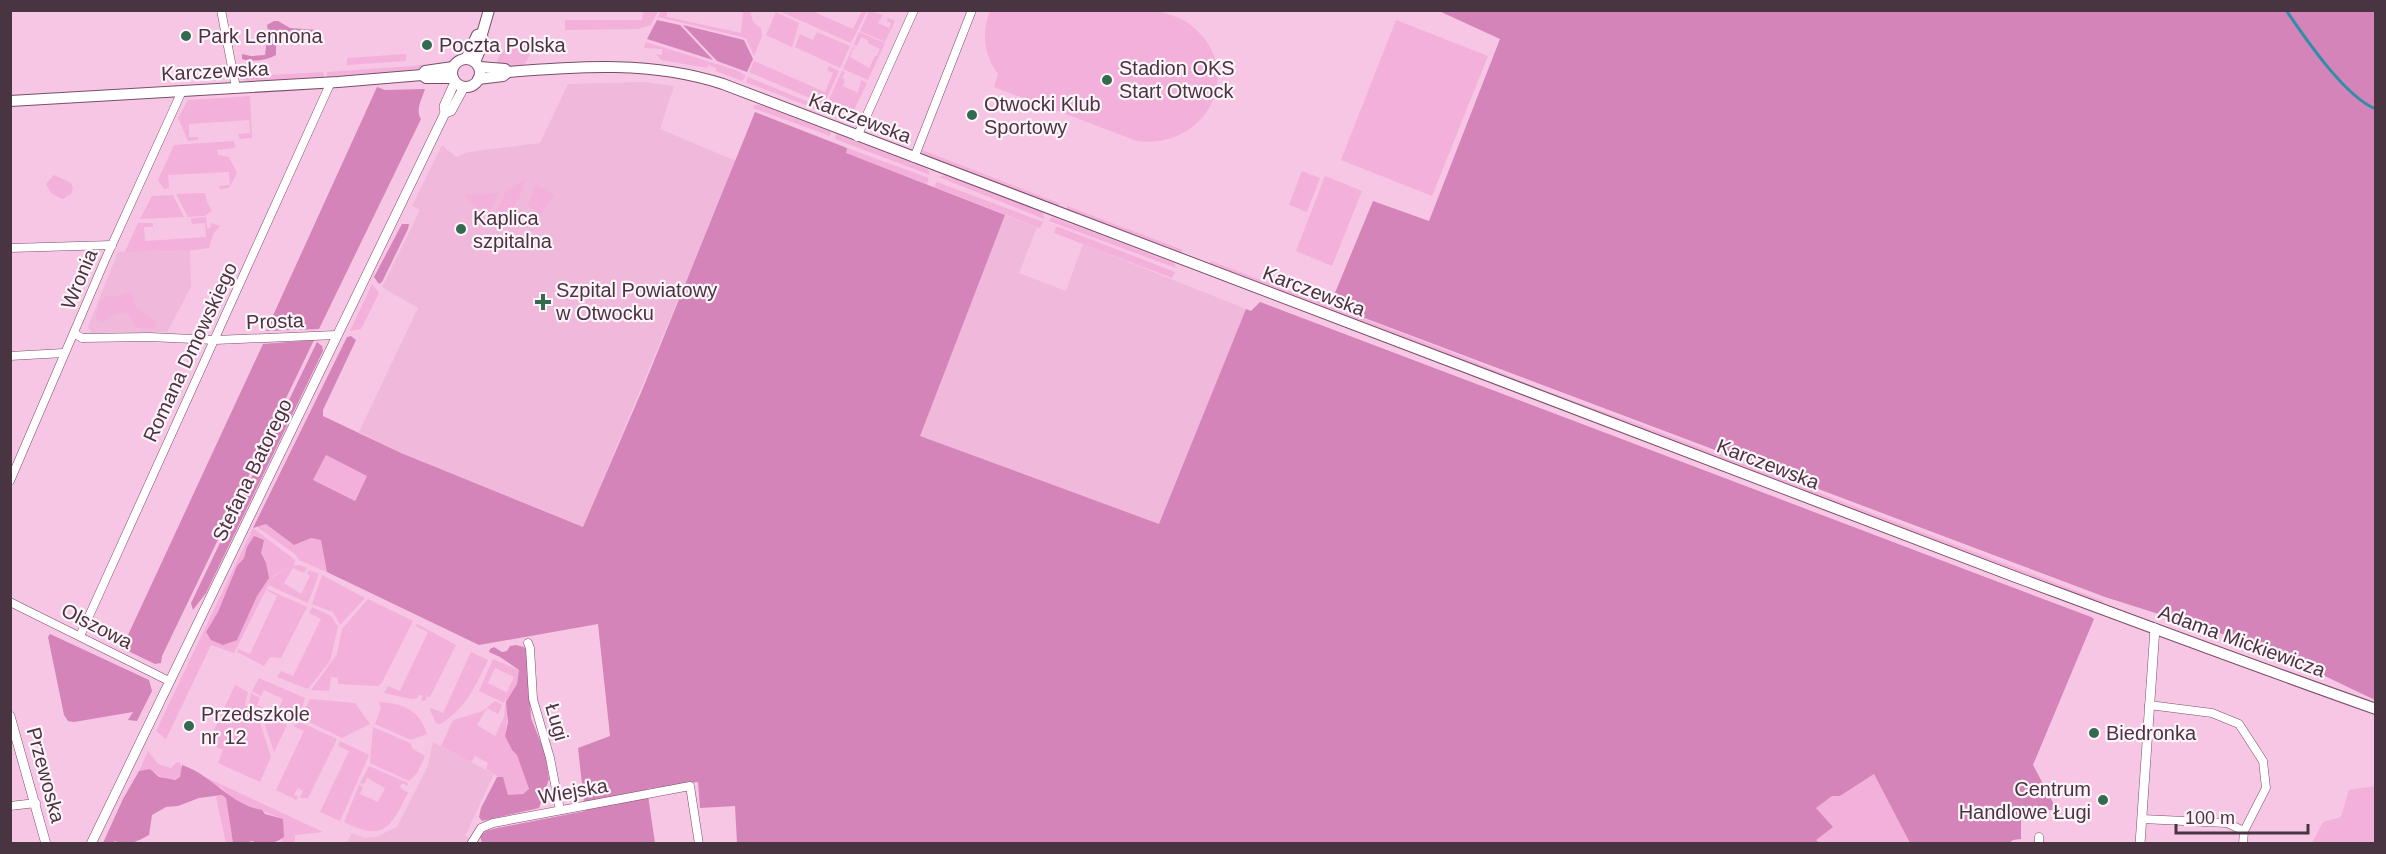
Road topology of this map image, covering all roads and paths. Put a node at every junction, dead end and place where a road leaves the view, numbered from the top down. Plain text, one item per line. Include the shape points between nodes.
1 (221, 10) edge
2 (489, 10) edge
3 (914, 10) edge
4 (972, 10) edge
5 (475, 67) junction
6 (456, 78) junction
7 (331, 82) junction
8 (236, 88) junction
9 (182, 91) junction
10 (10, 101) edge
11 (857, 137) junction
12 (914, 158) junction
13 (111, 245) junction
14 (10, 248) edge
15 (74, 333) junction
16 (336, 335) junction
17 (214, 340) junction
18 (64, 353) junction
19 (10, 356) edge
20 (10, 481) edge
21 (10, 602) edge
22 (2096, 607) joint
23 (2155, 628) junction
24 (80, 636) junction
25 (528, 643) dead end
26 (169, 681) junction
27 (2149, 705) junction
28 (2376, 709) edge
29 (10, 716) edge
30 (36, 803) junction
31 (10, 806) edge
32 (560, 810) junction
33 (2142, 819) junction
34 (2244, 831) junction
35 (46, 843) edge
36 (91, 843) edge
37 (471, 843) edge
38 (699, 843) edge
39 (2140, 843) edge
40 (2242, 843) edge

1 - 8 street
2 - 5 main road via 482,34 477,35
3 - 11 street
4 - 12 street
5 - 6 main road via 460,60
5 - 6 main road via 474,84
5 - 11 main road, Karczewska via 503,76 508,72 615,67 679,72 740,90
6 - 7 main road, Karczewska via 425,71 422,75
6 - 16 street, Stefana Batorego via 444,106 445,113
7 - 8 main road, Karczewska
7 - 17 street, Romana Dmowskiego
8 - 9 main road, Karczewska
9 - 10 main road, Karczewska
9 - 13 street, Wronia
11 - 12 main road, Karczewska
12 - 22 main road, Karczewska
13 - 14 street
13 - 15 street, Wronia
15 - 17 street, Prosta via 82,338
15 - 18 street, Wronia
16 - 17 street, Prosta
16 - 26 street, Stefana Batorego
17 - 24 street, Romana Dmowskiego
18 - 19 street
18 - 20 street, Wronia
21 - 24 street, Olszowa
22 - 23 main road, Adama Mickiewicza
23 - 27 street
23 - 28 main road, Adama Mickiewicza
24 - 26 street, Olszowa
25 - 32 street, Ługi via 533,699
26 - 36 street, Stefana Batorego
27 - 33 street
27 - 34 street via 2212,713 2240,724 2263,761 2266,789
29 - 30 street, Przewoska
30 - 31 street
30 - 35 street, Przewoska
32 - 37 street, Wiejska via 486,825
32 - 38 street, Wiejska via 690,786
33 - 34 street via 2227,823
33 - 39 street
34 - 40 street

